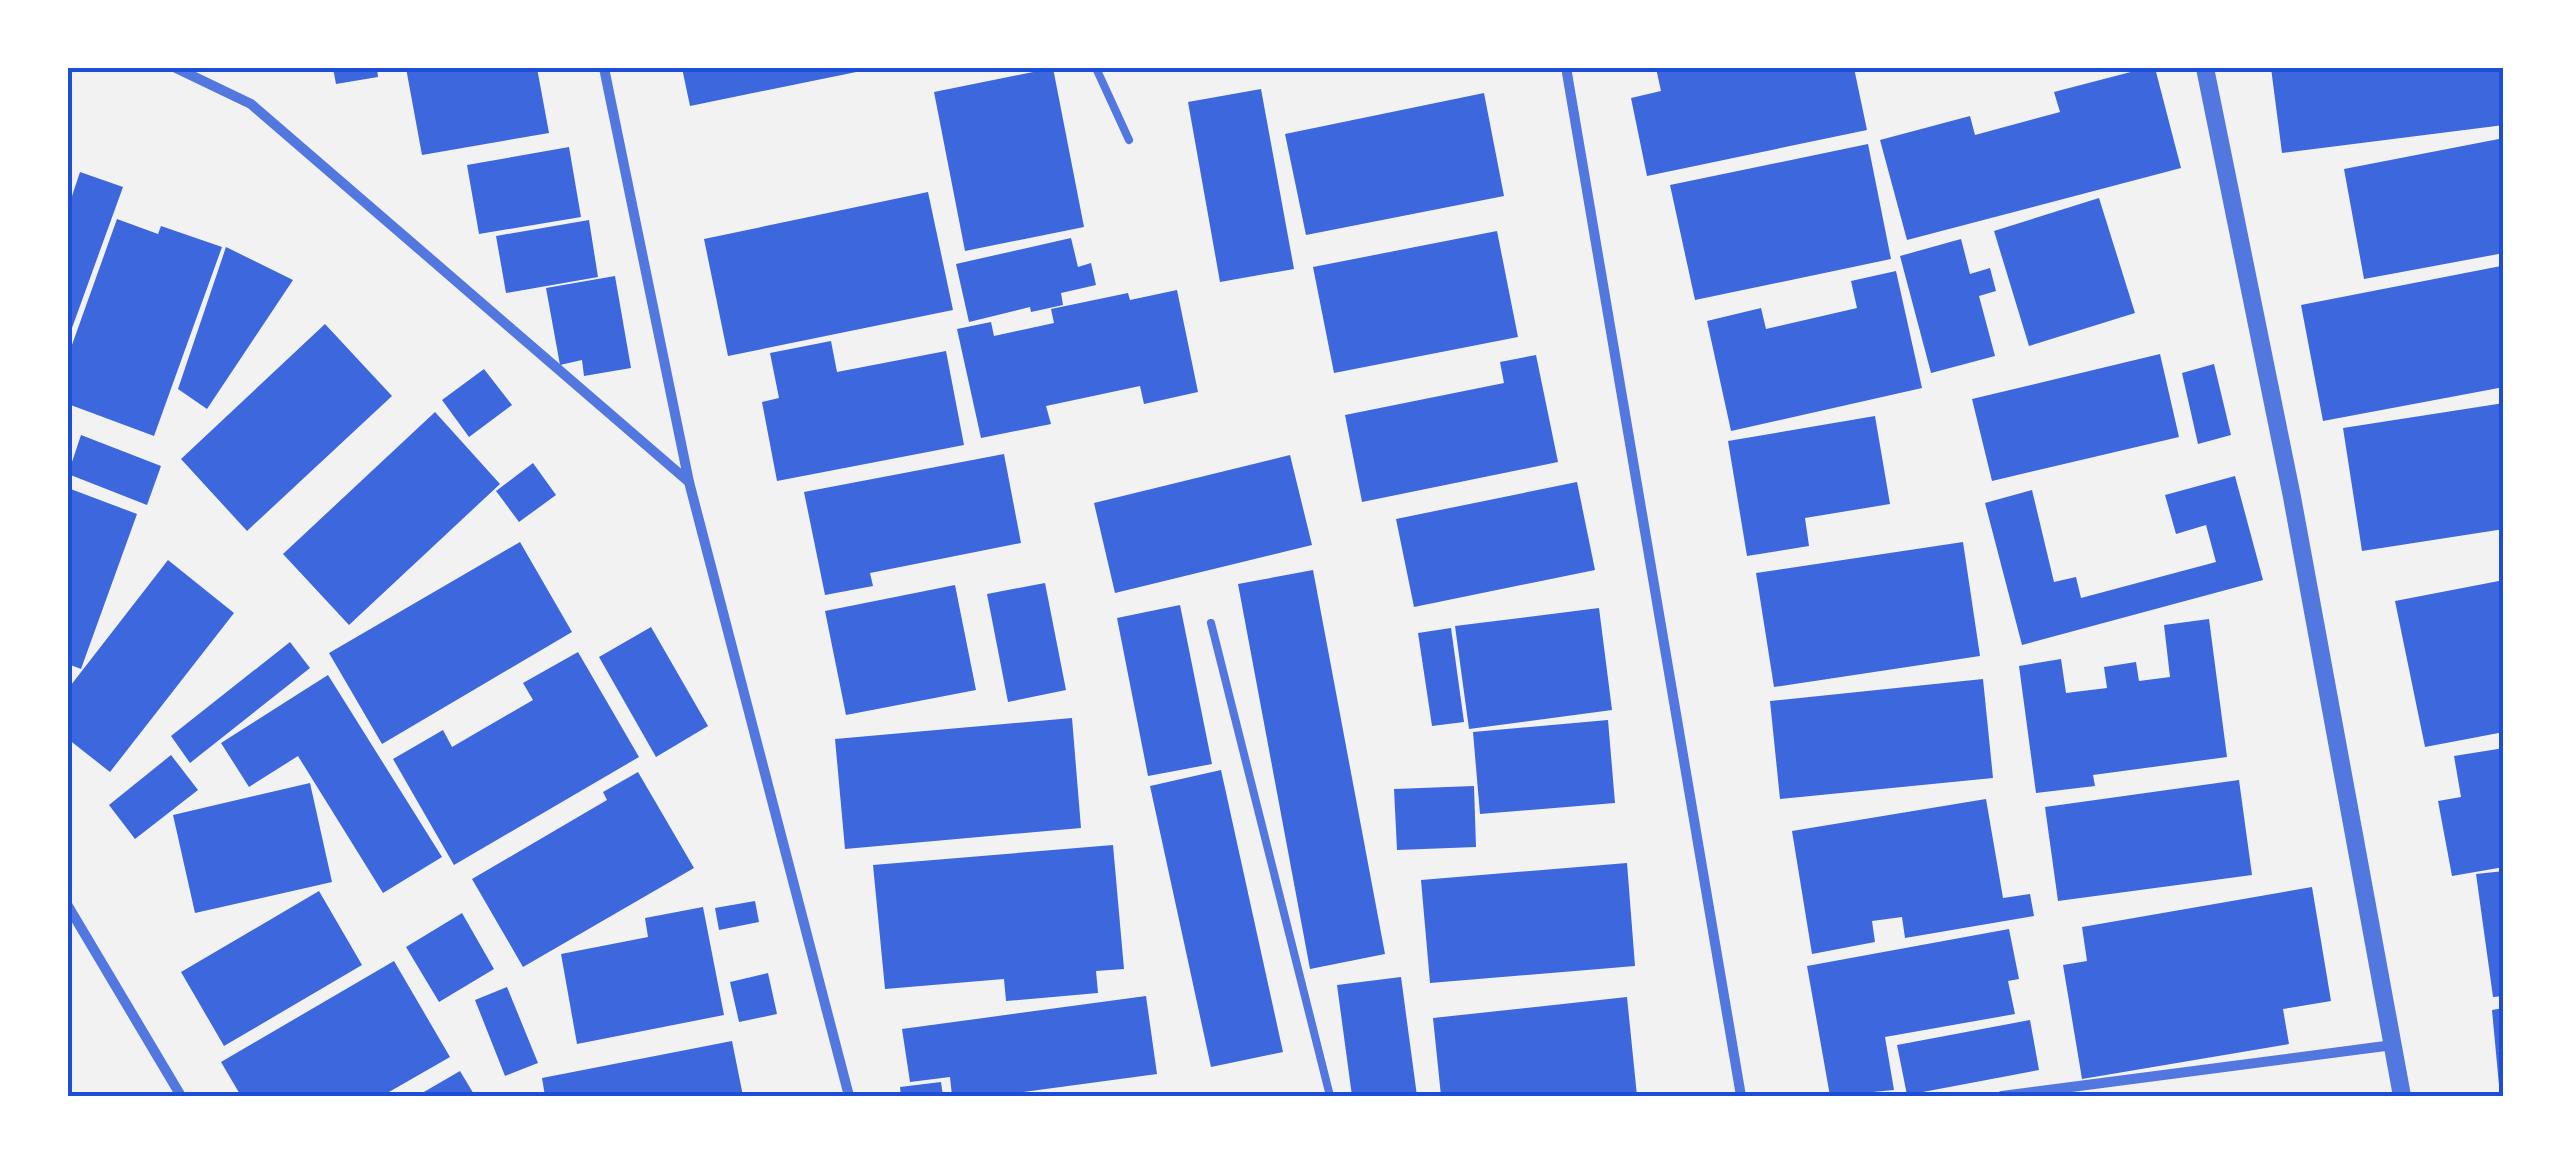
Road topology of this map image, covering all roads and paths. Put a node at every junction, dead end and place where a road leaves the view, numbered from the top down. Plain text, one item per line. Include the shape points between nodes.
1 (176, 68) edge
2 (604, 68) edge
3 (1096, 68) edge
4 (2206, 68) edge
5 (1567, 73) dead end
6 (1129, 140) dead end
7 (689, 482) junction
8 (1211, 623) dead end
9 (68, 906) edge
10 (2393, 1045) junction
11 (182, 1096) edge
12 (849, 1096) edge
13 (1330, 1096) edge
14 (1741, 1096) edge
15 (2002, 1096) edge
16 (2402, 1096) edge

1 - 7 street via 252,104
2 - 7 street
3 - 6 lane
4 - 10 street
5 - 14 street
7 - 12 street
8 - 13 lane
9 - 11 street
10 - 15 street
10 - 16 street

